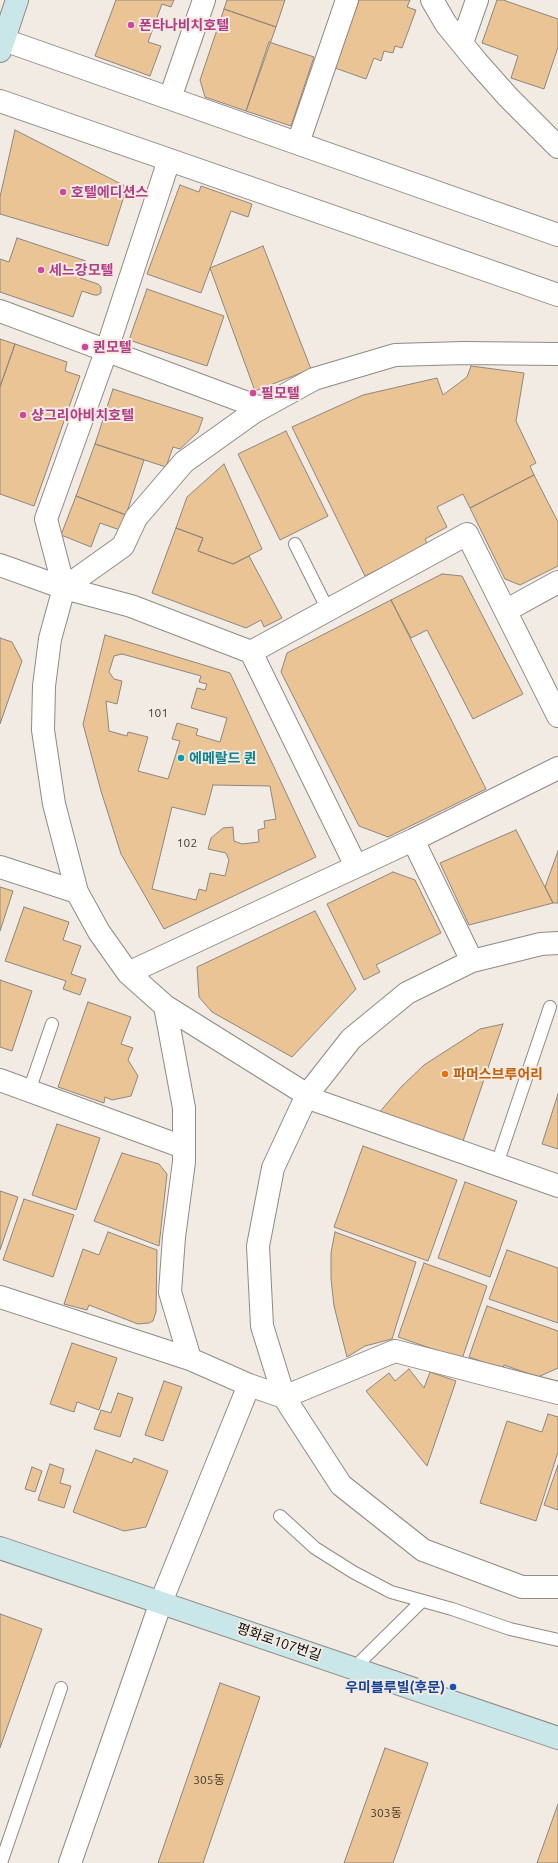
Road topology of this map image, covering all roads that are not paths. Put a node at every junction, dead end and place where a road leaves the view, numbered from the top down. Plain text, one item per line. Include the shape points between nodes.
1 (18, 0) edge
2 (204, 0) edge
3 (347, 0) edge
4 (432, 0) edge
5 (477, 0) edge
6 (462, 43) junction
7 (2, 46) edge
8 (170, 98) junction
9 (0, 101) edge
10 (298, 143) junction
11 (558, 146) edge
12 (169, 160) junction
13 (558, 235) edge
14 (558, 295) edge
15 (0, 311) edge
16 (107, 349) junction
17 (558, 354) edge
18 (261, 408) junction
19 (295, 544) dead end
20 (0, 565) edge
21 (558, 582) edge
22 (64, 588) junction
23 (328, 610) junction
24 (507, 610) junction
25 (251, 652) junction
26 (558, 716) edge
27 (558, 768) edge
28 (413, 840) junction
29 (356, 866) junction
30 (0, 867) edge
31 (76, 892) junction
32 (558, 943) edge
33 (472, 961) junction
34 (128, 973) junction
35 (165, 1006) junction
36 (550, 1007) dead end
37 (52, 1024) dead end
38 (0, 1080) edge
39 (29, 1091) junction
40 (306, 1095) junction
41 (183, 1147) junction
42 (497, 1164) junction
43 (558, 1186) edge
44 (0, 1297) edge
45 (190, 1359) junction
46 (249, 1385) junction
47 (558, 1393) edge
48 (284, 1397) junction
49 (280, 1516) dead end
50 (0, 1548) edge
51 (558, 1587) edge
52 (422, 1601) junction
53 (161, 1602) junction
54 (558, 1640) edge
55 (354, 1668) junction
56 (61, 1688) dead end
57 (558, 1738) edge
58 (1, 1863) edge
59 (70, 1863) edge

1 - 7 street
2 - 8 street
3 - 10 street
4 - 6 street via 446,24
5 - 6 street
6 - 11 street via 508,97
7 - 8 street
8 - 10 street
9 - 12 street
10 - 13 street
12 - 14 street
12 - 16 street
15 - 16 street
16 - 18 street
16 - 22 street via 46,519
17 - 18 street via 395,355 314,378
18 - 22 street via 184,462 136,518 122,546
19 - 23 lane
20 - 22 street
21 - 24 street
22 - 25 street via 131,606
22 - 31 street via 50,639 44,686 43,730 54,804
23 - 24 street via 467,534
23 - 25 street
24 - 26 street
25 - 29 street
27 - 28 street
28 - 29 street
28 - 33 street
29 - 34 street
30 - 31 street
31 - 34 street via 99,932
32 - 33 street via 542,944
33 - 40 street via 402,998 351,1039
34 - 35 street
35 - 40 street
35 - 41 street via 184,1108
36 - 42 lane
37 - 39 lane
38 - 39 street
39 - 41 street
40 - 42 street
40 - 48 street via 273,1168 258,1246 262,1326
41 - 45 street via 184,1162 170,1292
42 - 43 street
44 - 45 street
45 - 46 street
46 - 48 street
46 - 53 street
47 - 48 street via 394,1351
48 - 51 street via 341,1485 423,1550 522,1586
49 - 52 lane via 315,1548 353,1572 391,1592
50 - 53 street, 평화로107번길
52 - 54 lane via 510,1630
52 - 55 lane
53 - 55 street, 평화로107번길
53 - 59 street
55 - 57 street, 평화로107번길
56 - 58 lane

